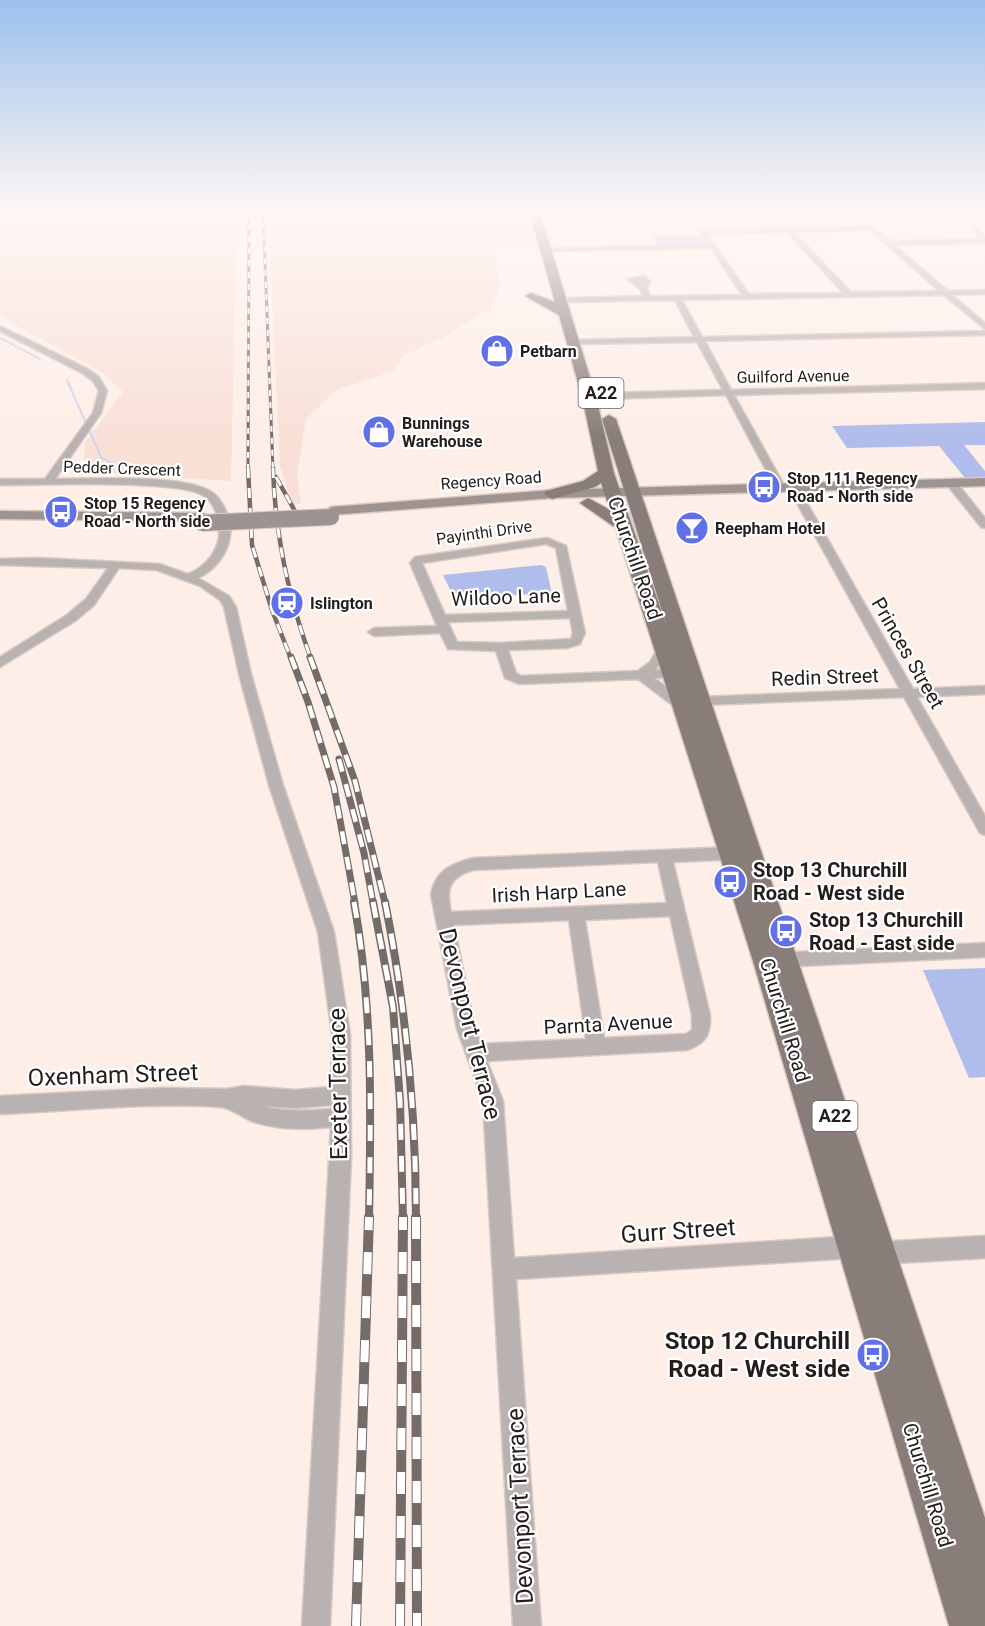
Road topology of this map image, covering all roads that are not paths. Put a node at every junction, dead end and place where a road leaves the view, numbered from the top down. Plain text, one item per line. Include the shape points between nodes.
1 (555, 286) edge
2 (564, 286) edge
3 (739, 286) edge
4 (841, 286) edge
5 (939, 286) edge
6 (643, 288) dead end
7 (556, 289) junction
8 (946, 292) junction
9 (985, 292) edge
10 (849, 295) junction
11 (747, 297) junction
12 (677, 298) junction
13 (648, 299) junction
14 (570, 300) junction
15 (564, 313) junction
16 (985, 327) edge
17 (0, 328) edge
18 (985, 333) edge
19 (699, 340) junction
20 (579, 342) junction
21 (985, 386) edge
22 (728, 392) junction
23 (602, 396) junction
24 (606, 473) junction
25 (0, 482) edge
26 (48, 482) junction
27 (985, 483) edge
28 (780, 488) junction
29 (955, 488) junction
30 (985, 491) edge
31 (552, 494) junction
32 (798, 496) junction
33 (624, 502) junction
34 (588, 503) junction
35 (331, 514) junction
36 (0, 515) edge
37 (202, 520) junction
38 (0, 522) edge
39 (985, 525) edge
40 (0, 563) edge
41 (113, 569) junction
42 (189, 578) junction
43 (575, 614) junction
44 (441, 624) junction
45 (374, 632) dead end
46 (501, 647) junction
47 (664, 648) junction
48 (0, 663) edge
49 (683, 673) junction
50 (641, 675) junction
51 (985, 690) edge
52 (909, 693) junction
53 (693, 704) junction
54 (985, 829) edge
55 (741, 852) junction
56 (664, 855) junction
57 (676, 909) junction
58 (576, 912) junction
59 (444, 919) junction
60 (985, 950) edge
61 (776, 961) junction
62 (596, 1047) junction
63 (475, 1053) junction
64 (0, 1105) edge
65 (341, 1106) junction
66 (985, 1247) edge
67 (866, 1250) junction
68 (506, 1269) junction
69 (985, 1581) edge
70 (316, 1626) edge
71 (527, 1626) edge
72 (971, 1626) edge

1 - 7 main road, Churchill Road / A22
2 - 14 main road, Churchill Road / A22
3 - 11 street
4 - 10 street
5 - 8 street
6 - 13 street
7 - 15 main road, Churchill Road / A22
7 - 15 main road via 531,296
8 - 9 street
8 - 10 street
8 - 16 street
10 - 11 street
11 - 12 street
12 - 13 street
12 - 19 street
13 - 14 street
14 - 20 main road, Churchill Road / A22
15 - 20 main road, Churchill Road / A22
17 - 26 street via 96,379 103,397 92,421
18 - 19 street
19 - 20 street
19 - 22 street
20 - 23 main road, Churchill Road / A22
20 - 24 main road, Churchill Road / A22
21 - 22 street, Guilford Avenue
22 - 23 street, Guilford Avenue
22 - 28 street
23 - 33 main road, Churchill Road / A22
24 - 31 main road via 589,484
24 - 33 main road, Churchill Road / A22
25 - 26 street, Pedder Crescent
26 - 42 street, Pedder Crescent via 159,484 209,493 218,506 226,534 206,569
27 - 29 main road, Regency Road
28 - 29 main road, Regency Road
28 - 33 main road, Regency Road
29 - 30 main road, Regency Road
29 - 32 main road, Regency Road
29 - 39 street
31 - 33 main road, Regency Road
31 - 35 main road, Regency Road
32 - 33 main road, Regency Road
32 - 52 street, Princes Street
33 - 34 main road
33 - 34 main road, Regency Road
33 - 47 main road, Churchill Road / A22
33 - 49 main road, Churchill Road / A22
34 - 35 main road, Regency Road
35 - 37 main road, Regency Road, bridge
36 - 37 main road, Regency Road
37 - 38 main road, Regency Road
40 - 41 street
41 - 42 street
41 - 48 street via 90,602 71,618
42 - 65 street, Exeter Terrace via 216,591 230,607 276,785 326,932 340,1034
43 - 44 street, Wildoo Lane
43 - 44 street, Payinthi Drive via 561,546 547,541 419,559 416,563
43 - 46 street, Payinthi Drive via 579,633 576,641
44 - 45 street, Wildoo Lane
44 - 46 street, Payinthi Drive via 452,646
46 - 50 street via 510,675 519,681
47 - 49 main road, Churchill Road / A22
47 - 50 street via 655,664
49 - 50 street
49 - 53 main road, Churchill Road / A22
50 - 53 street
51 - 52 street, Redin Street
52 - 53 street, Redin Street
52 - 54 street, Princes Street
53 - 55 main road, Churchill Road / A22
55 - 56 street, Devonport Terrace
55 - 61 main road, Churchill Road / A22
56 - 57 street, Parnta Avenue
56 - 59 street, Devonport Terrace via 473,864 451,869 441,882 439,894
57 - 58 street, Irish Harp Lane
57 - 62 street, Parnta Avenue via 701,1015 701,1033 687,1042
58 - 59 street, Irish Harp Lane
58 - 62 street
59 - 63 street, Devonport Terrace via 466,1029
60 - 61 street
61 - 67 main road, Churchill Road / A22
62 - 63 street, Parnta Avenue
63 - 68 street, Devonport Terrace via 493,1101
64 - 65 street, Oxenham Street via 172,1096 227,1098 240,1108 305,1121
65 - 70 street, Exeter Terrace
66 - 67 street, Gurr Street
67 - 68 street, Gurr Street
67 - 69 main road, Churchill Road / A22
67 - 72 main road, Churchill Road / A22
68 - 71 street, Devonport Terrace

